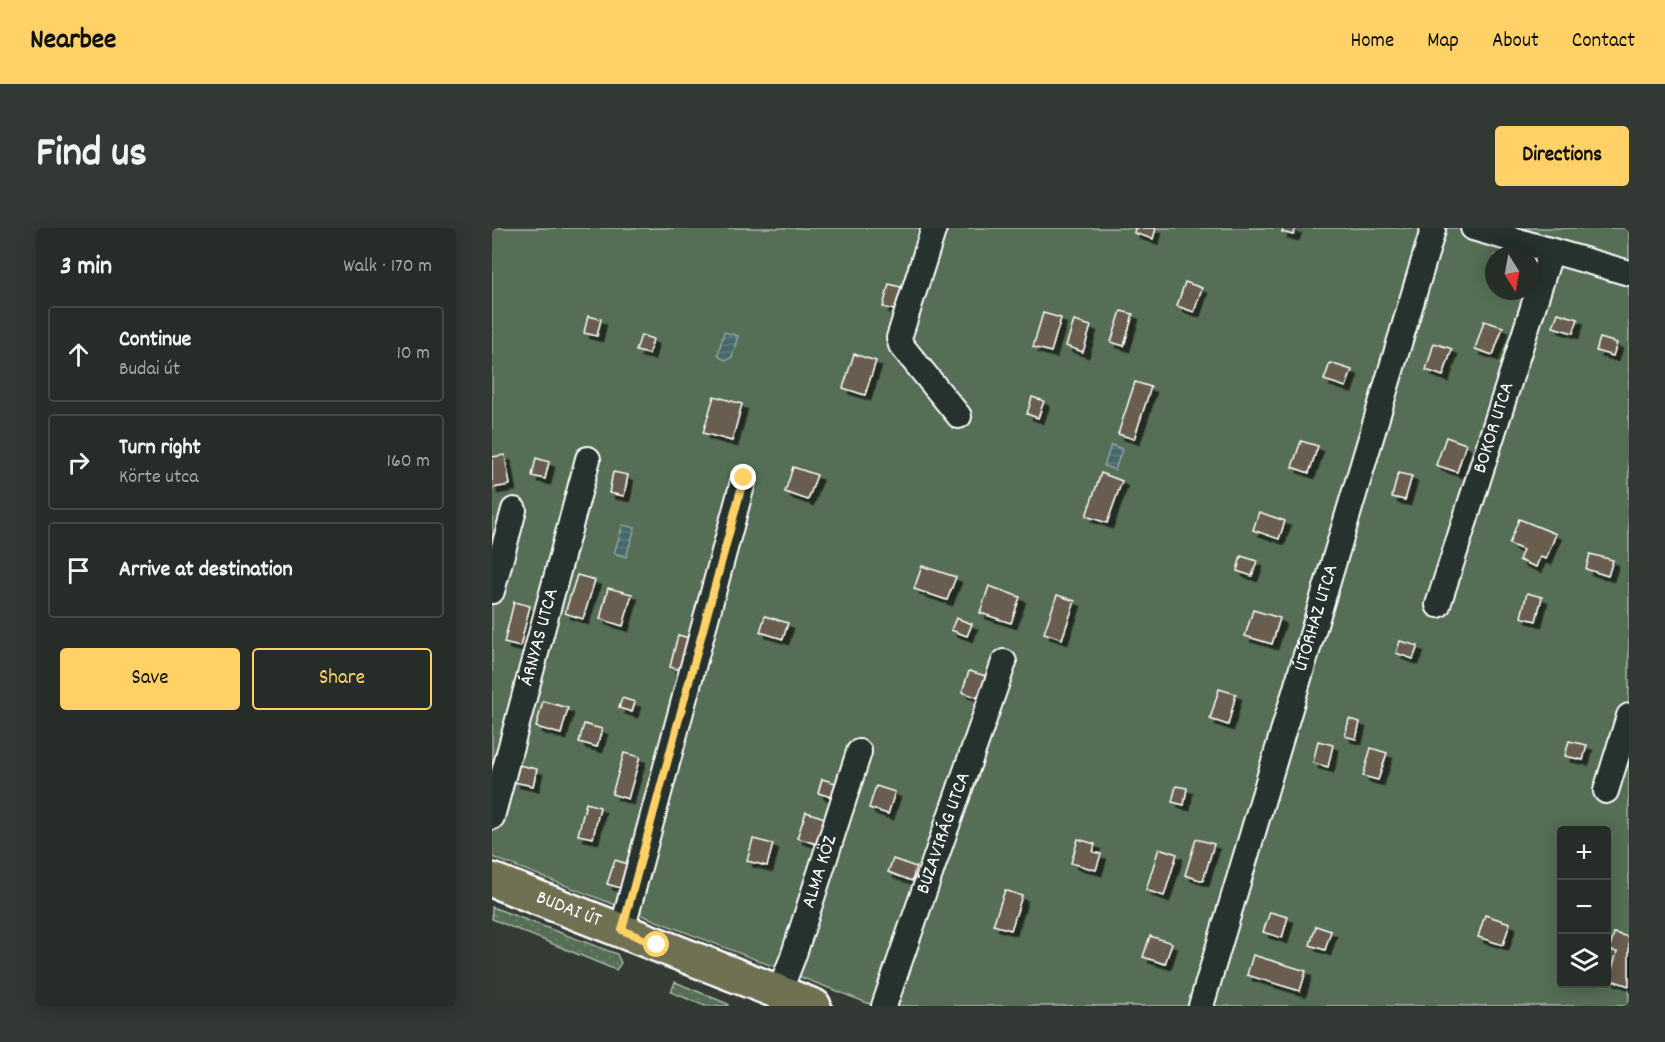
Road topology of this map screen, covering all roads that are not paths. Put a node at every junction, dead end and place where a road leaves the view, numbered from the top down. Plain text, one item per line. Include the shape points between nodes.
1 (934, 228) edge
2 (1473, 228) edge
3 (1433, 229) edge
4 (1522, 235) edge
5 (1551, 251) junction
6 (1629, 273) edge
7 (959, 416) dead end
8 (588, 459) dead end
9 (744, 478) dead end
10 (514, 510) dead end
11 (492, 591) edge
12 (1438, 605) dead end
13 (1004, 662) dead end
14 (1629, 717) edge
15 (859, 752) dead end
16 (1606, 791) dead end
17 (492, 817) edge
18 (492, 880) edge
19 (622, 930) junction
20 (779, 993) junction
21 (814, 1006) edge
22 (884, 1006) edge
23 (1201, 1006) edge

1 - 7 street via 899,338
2 - 4 street
3 - 23 street, ÚTŐRHÁZ UTCA
4 - 5 street
5 - 6 street
5 - 12 street, BOKOR UTCA
8 - 17 street, ÁRNYAS UTCA
9 - 19 street
10 - 11 street
13 - 22 street, BÚZAVIRÁG UTCA
14 - 16 street
15 - 20 street, ALMA KÖZ
18 - 19 main road, BUDAI ÚT
19 - 20 main road, BUDAI ÚT
20 - 21 main road, BUDAI ÚT

